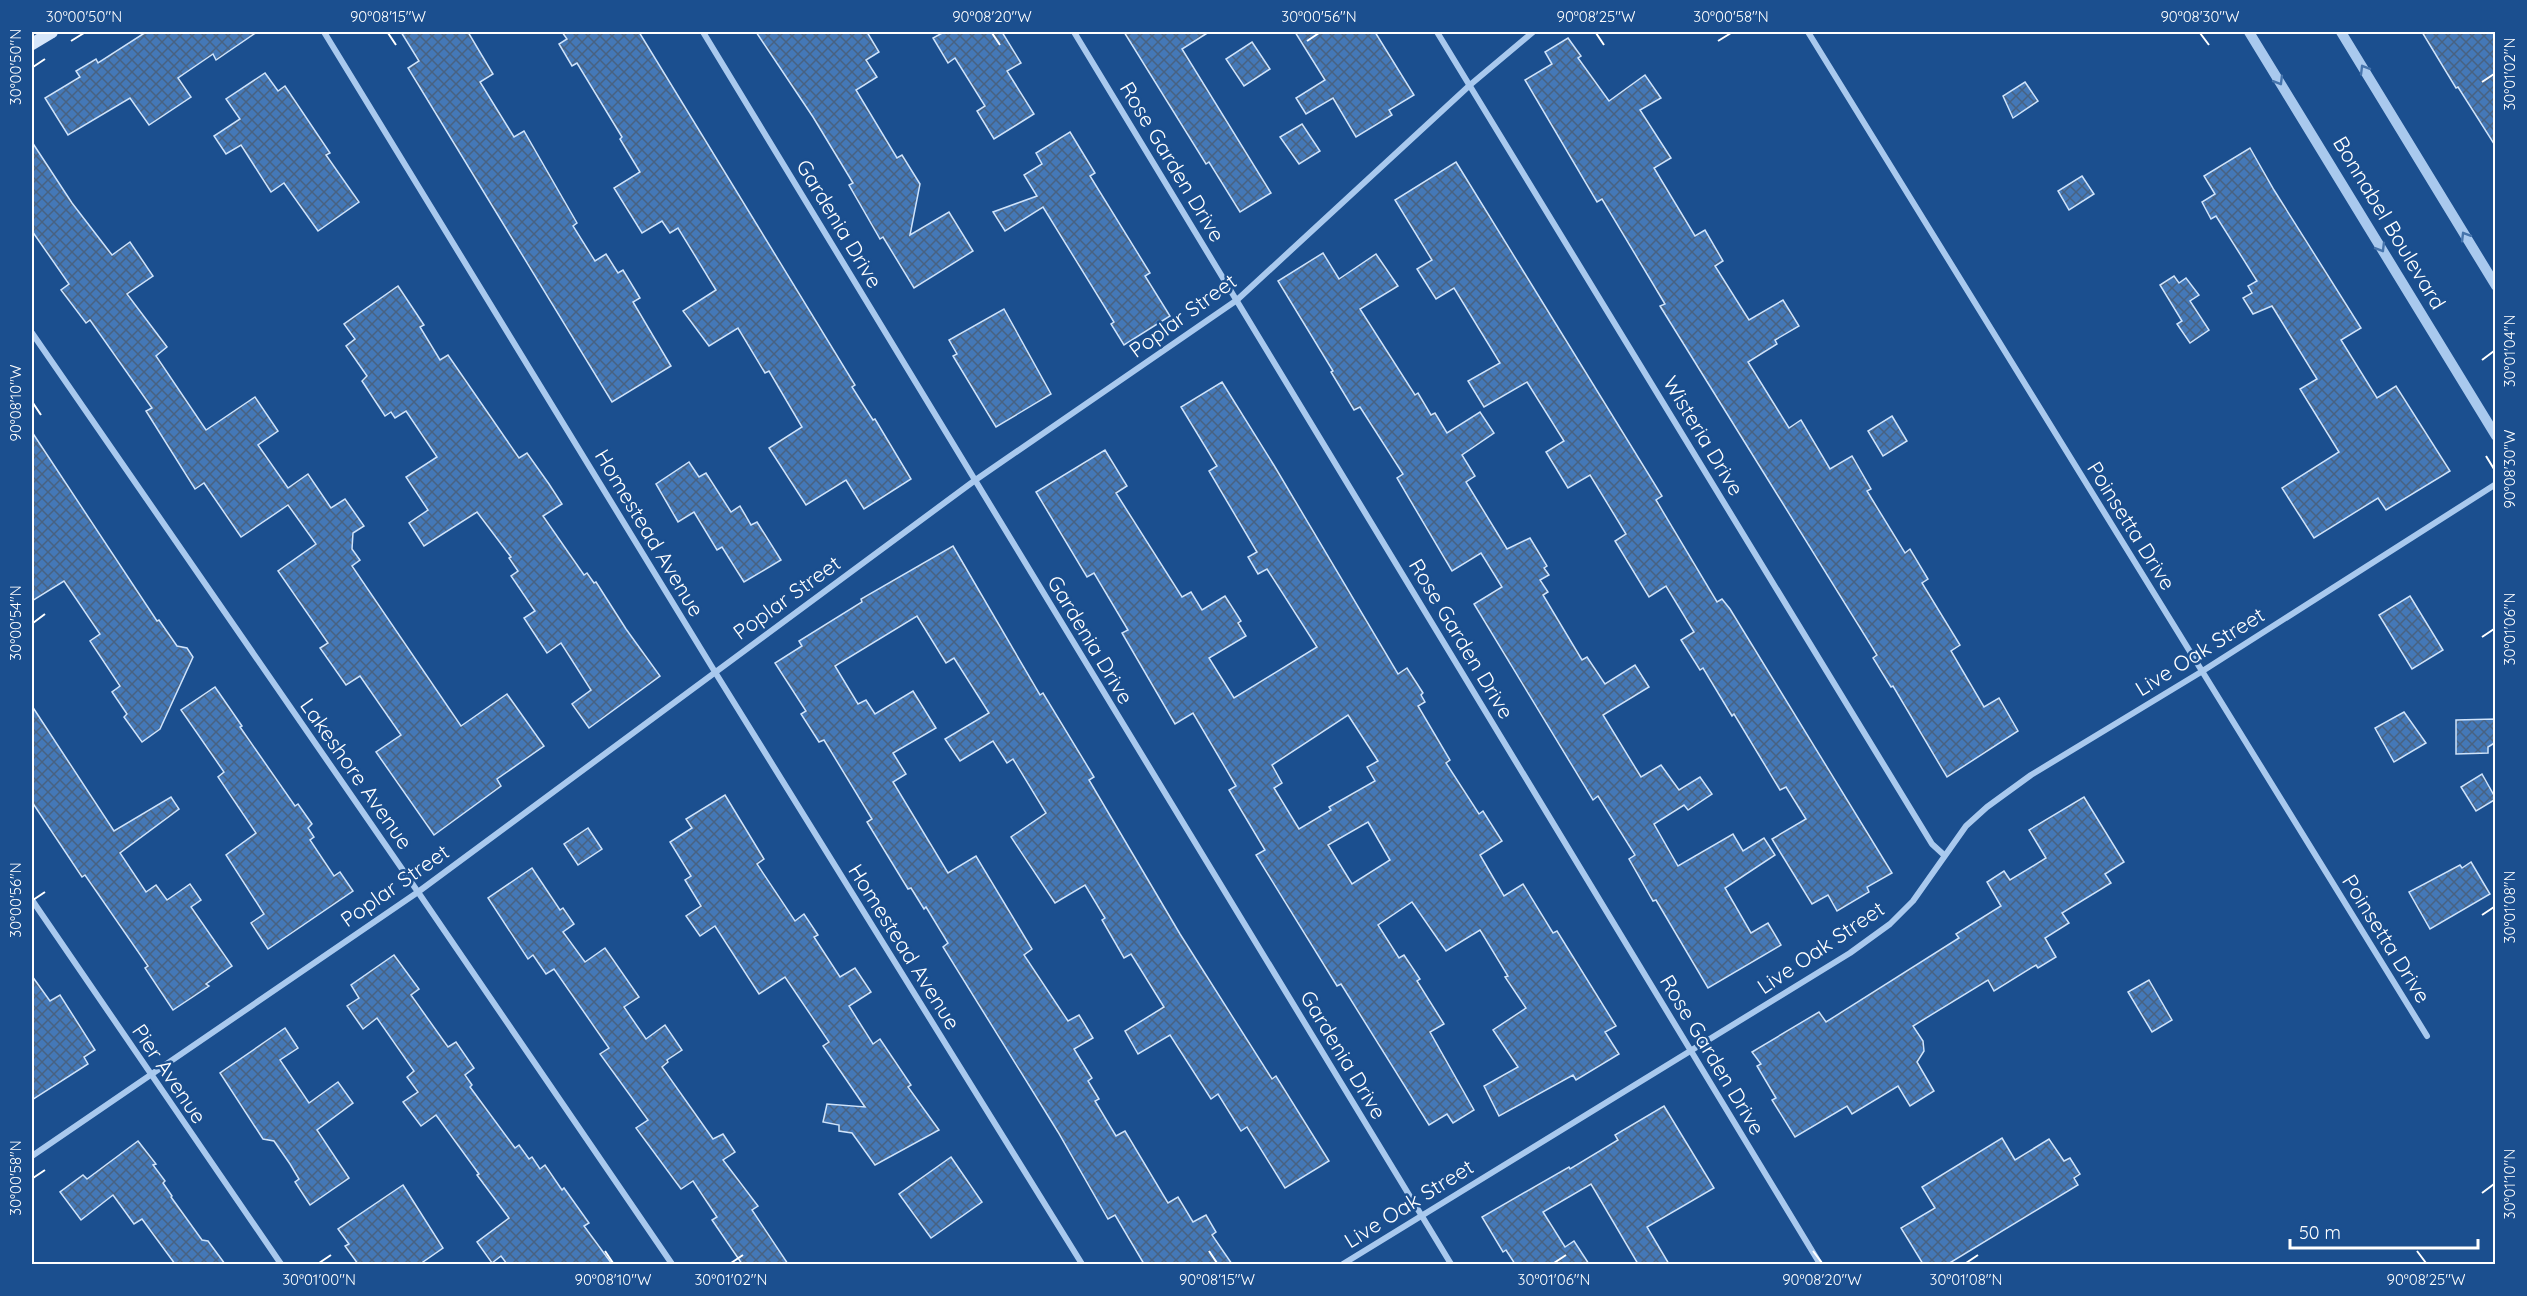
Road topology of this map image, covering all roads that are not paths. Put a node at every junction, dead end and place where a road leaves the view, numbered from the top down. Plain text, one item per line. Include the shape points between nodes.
1 (52, 32) edge
2 (324, 32) edge
3 (703, 32) edge
4 (1074, 32) edge
5 (1437, 32) edge
6 (1533, 32) edge
7 (1808, 32) edge
8 (2249, 32) edge
9 (2341, 32) edge
10 (32, 44) edge
11 (1470, 85) junction
12 (2496, 286) edge
13 (1237, 300) junction
14 (32, 333) edge
15 (2496, 436) edge
16 (974, 481) junction
17 (2496, 484) edge
18 (715, 672) junction
19 (2201, 672) junction
20 (1944, 855) junction
21 (418, 891) junction
22 (32, 900) edge
23 (2427, 1036) dead end
24 (1691, 1052) junction
25 (150, 1075) junction
26 (32, 1156) edge
27 (1422, 1216) junction
28 (281, 1264) edge
29 (672, 1264) edge
30 (1082, 1264) edge
31 (1343, 1264) edge
32 (1451, 1264) edge
33 (1820, 1264) edge

1 - 10 main road
2 - 18 street, Homestead Avenue
3 - 16 street, Gardenia Drive
4 - 13 street, Rose Garden Drive
5 - 11 street, Wisteria Drive
6 - 11 street, Poplar Street
7 - 19 street, Poinsetta Drive
8 -> 15 street, Bonnabel Boulevard
12 -> 9 street
11 - 13 street, Poplar Street
11 - 20 street, Wisteria Drive via 1932,844
13 - 16 street, Poplar Street
13 - 24 street, Rose Garden Drive
14 - 21 street, Lakeshore Avenue
16 - 18 street, Poplar Street
16 - 27 street, Gardenia Drive
17 - 19 street, Live Oak Street
18 - 21 street, Poplar Street
18 - 30 street, Homestead Avenue
19 - 20 street, Live Oak Street via 2031,775 1966,826
19 - 23 street, Poinsetta Drive
20 - 24 street, Live Oak Street via 1913,902 1890,924
21 - 25 street, Poplar Street
21 - 29 street, Lakeshore Avenue
22 - 25 street, Pier Avenue
24 - 27 street, Live Oak Street
24 - 33 street, Rose Garden Drive
25 - 26 street, Poplar Street
25 - 28 street, Pier Avenue
27 - 31 street, Live Oak Street
27 - 32 street, Gardenia Drive

